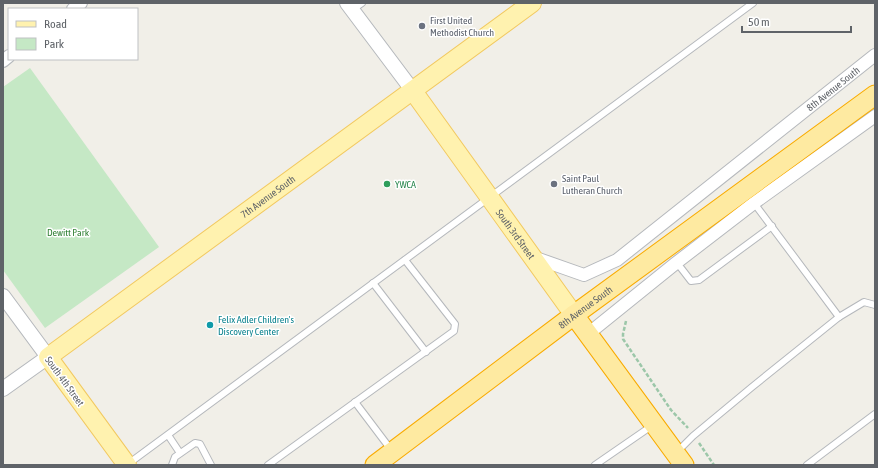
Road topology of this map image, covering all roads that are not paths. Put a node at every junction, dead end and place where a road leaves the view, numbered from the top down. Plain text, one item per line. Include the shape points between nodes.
1 (532, 3) edge
2 (754, 3) edge
3 (354, 5) edge
4 (875, 55) edge
5 (413, 91) junction
6 (875, 95) edge
7 (875, 116) edge
8 (490, 197) junction
9 (754, 203) junction
10 (772, 226) junction
11 (533, 257) junction
12 (405, 260) junction
13 (676, 263) junction
14 (373, 283) junction
15 (3, 296) edge
16 (875, 305) edge
17 (574, 315) junction
18 (840, 316) junction
19 (588, 334) junction
20 (426, 352) junction
21 (48, 357) junction
22 (3, 389) edge
23 (356, 402) junction
24 (875, 414) edge
25 (654, 424) junction
26 (168, 435) junction
27 (392, 452) junction
28 (180, 453) junction
29 (680, 459) edge
30 (127, 465) edge
31 (172, 465) edge
32 (212, 465) edge
33 (268, 465) edge
34 (375, 465) edge
35 (595, 465) edge
36 (807, 465) edge

1 - 5 main road, 7th Avenue South
2 - 8 lane
3 - 5 street, South 3rd Street
4 - 11 street, 8th Avenue South via 617,260 584,276
5 - 8 main road, South 3rd Street
5 - 21 main road, 7th Avenue South
6 - 17 highway, 8th Avenue South
7 - 9 street
8 - 11 main road, South 3rd Street
8 - 12 lane
9 - 10 lane
9 - 13 street
10 - 13 lane via 699,280 691,281
10 - 18 lane
11 - 17 main road, South 3rd Street
12 - 14 lane
12 - 20 lane via 455,324 454,331
13 - 19 street
14 - 20 lane
14 - 26 lane
15 - 21 street, South 4th Street
16 - 18 lane via 864,302
17 - 19 highway, South 3rd Street
17 - 27 highway, 8th Avenue South
18 - 29 lane via 693,436
19 - 25 highway, South 3rd Street
20 - 23 lane
21 - 22 street, 7th Avenue South
21 - 30 main road, South 4th Street
23 - 27 lane
23 - 33 lane
24 - 36 lane
25 - 29 highway, South 3rd Street
25 - 35 lane
26 - 28 lane
26 - 30 lane
27 - 34 highway, 8th Avenue South
28 - 31 lane
28 - 32 lane via 195,443 200,444

